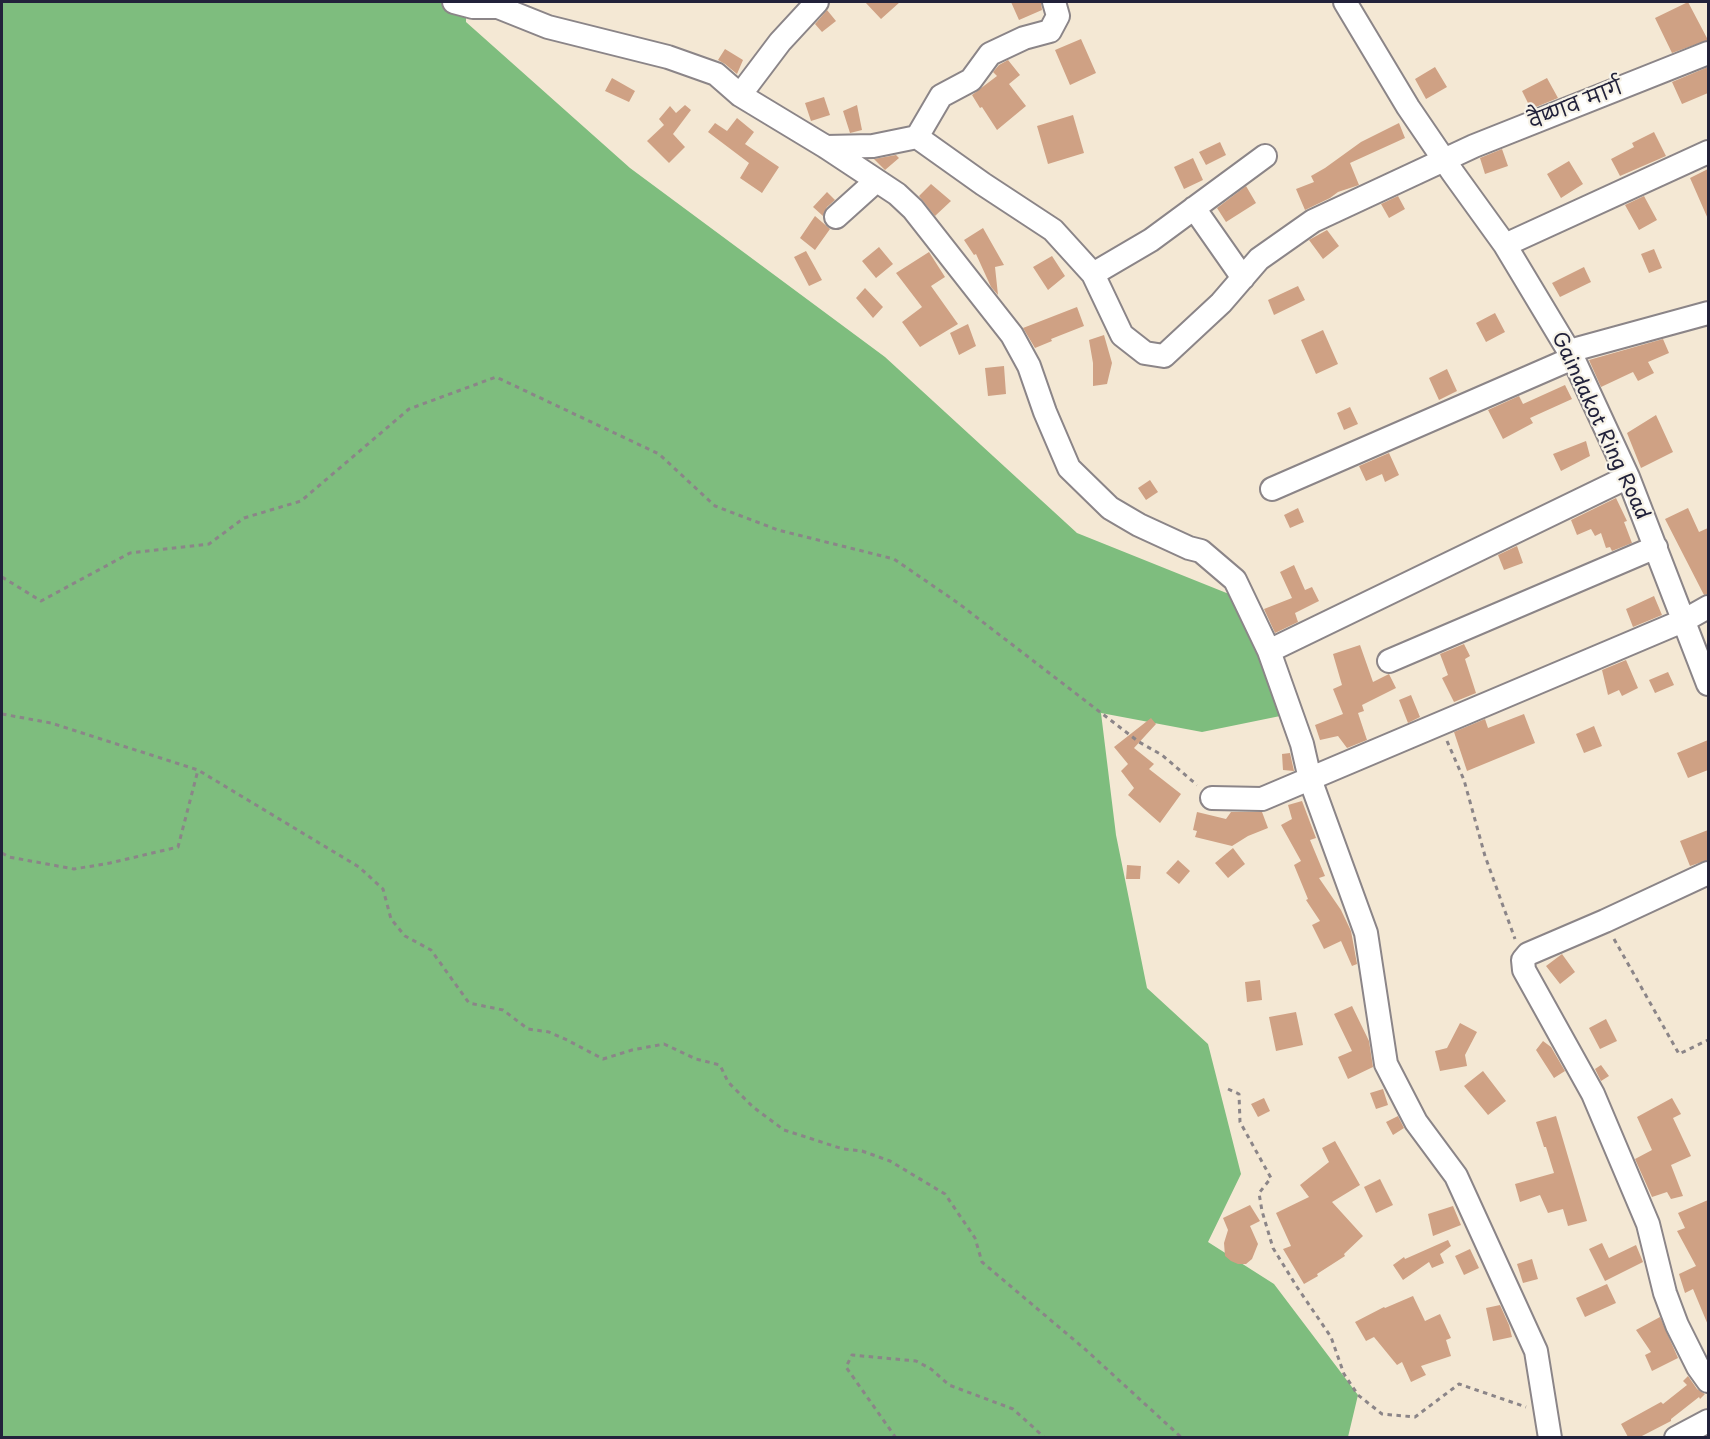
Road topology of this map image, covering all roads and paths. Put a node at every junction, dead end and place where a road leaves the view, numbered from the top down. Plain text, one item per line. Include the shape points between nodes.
1 (817, 2) edge
2 (1054, 2) edge
3 (1345, 2) edge
4 (466, 3) edge
5 (1708, 53) edge
6 (740, 95) junction
7 (916, 137) junction
8 (826, 147) junction
9 (1708, 152) edge
10 (1265, 156) dead end
11 (1444, 160) junction
12 (876, 181) junction
13 (1194, 208) junction
14 (836, 217) dead end
15 (1505, 245) junction
16 (1093, 274) junction
17 (1243, 278) junction
18 (1708, 313) edge
19 (1571, 355) junction
20 (1628, 477) junction
21 (1272, 489) dead end
22 (1656, 547) junction
23 (2, 577) edge
24 (1708, 607) edge
25 (1685, 620) junction
26 (1269, 651) junction
27 (1389, 661) dead end
28 (1708, 684) edge
29 (2, 714) edge
30 (1440, 724) junction
31 (198, 770) junction
32 (1310, 779) junction
33 (1212, 798) joint
34 (2, 853) edge
35 (1708, 873) edge
36 (1605, 921) junction
37 (1523, 960) junction
38 (1708, 1040) edge
39 (1228, 1089) dead end
40 (1708, 1381) edge
41 (1547, 1414) junction
42 (1708, 1421) edge
43 (896, 1437) edge
44 (1046, 1437) edge
45 (1182, 1437) edge
46 (1550, 1437) edge
47 (1676, 1437) edge

1 - 6 street
2 - 7 street via 1058,16 1050,31 990,54 971,80 941,96
3 - 11 street, Gaindakot Ring Road
4 - 6 street via 498,7 548,27 685,62 716,74
5 - 11 street, वैष्णव मार्ग
6 - 8 street
7 - 8 street via 873,146
7 - 16 street via 1053,230
8 - 12 street
9 - 15 street
10 - 13 street
11 - 15 street, Gaindakot Ring Road
11 - 17 street, वैष्णव मार्ग via 1313,221 1259,259
12 - 14 street
12 - 26 street via 913,210 1012,335 1029,366 1069,468 1110,508 1201,551 1234,580
13 - 16 street via 1151,240
13 - 17 street
15 - 19 street, Gaindakot Ring Road
16 - 17 street, वैष्णव मार्ग via 1122,335 1145,353 1164,356
18 - 19 street
19 - 20 street, Gaindakot Ring Road
19 - 21 street
20 - 22 street, Gaindakot Ring Road
20 - 26 street
22 - 25 street, Gaindakot Ring Road
22 - 27 street
23 - 33 path via 40,601 130,553 209,544 244,518 301,501 409,409 496,377 660,454 715,506 778,531 894,559 958,603 1139,742 1162,755
24 - 25 street
25 - 28 street, Gaindakot Ring Road
25 - 30 street
26 - 32 street via 1302,744
29 - 31 path via 51,723
30 - 32 street
30 - 37 path via 1464,780 1485,856
31 - 34 path via 178,847 74,869
31 - 45 path via 359,867 383,889 391,919 405,936 431,950 469,1003 503,1010 528,1029 549,1032 603,1059 663,1044 720,1065 728,1082 784,1130 890,1161 945,1194 975,1238 981,1262
32 - 33 street via 1262,799
32 - 41 street via 1366,933 1386,1064 1416,1122 1456,1176 1536,1351
35 - 36 street
36 - 37 street via 1528,954
36 - 38 path via 1679,1054
37 - 40 street via 1524,970 1593,1094 1648,1224 1677,1325
39 - 41 path via 1239,1094 1240,1122 1271,1178 1259,1193 1273,1248 1331,1337 1344,1374 1358,1395 1382,1414 1415,1417 1459,1384
41 - 46 street
42 - 47 street
43 - 44 path via 846,1367 852,1355 916,1361 949,1385 1013,1409

